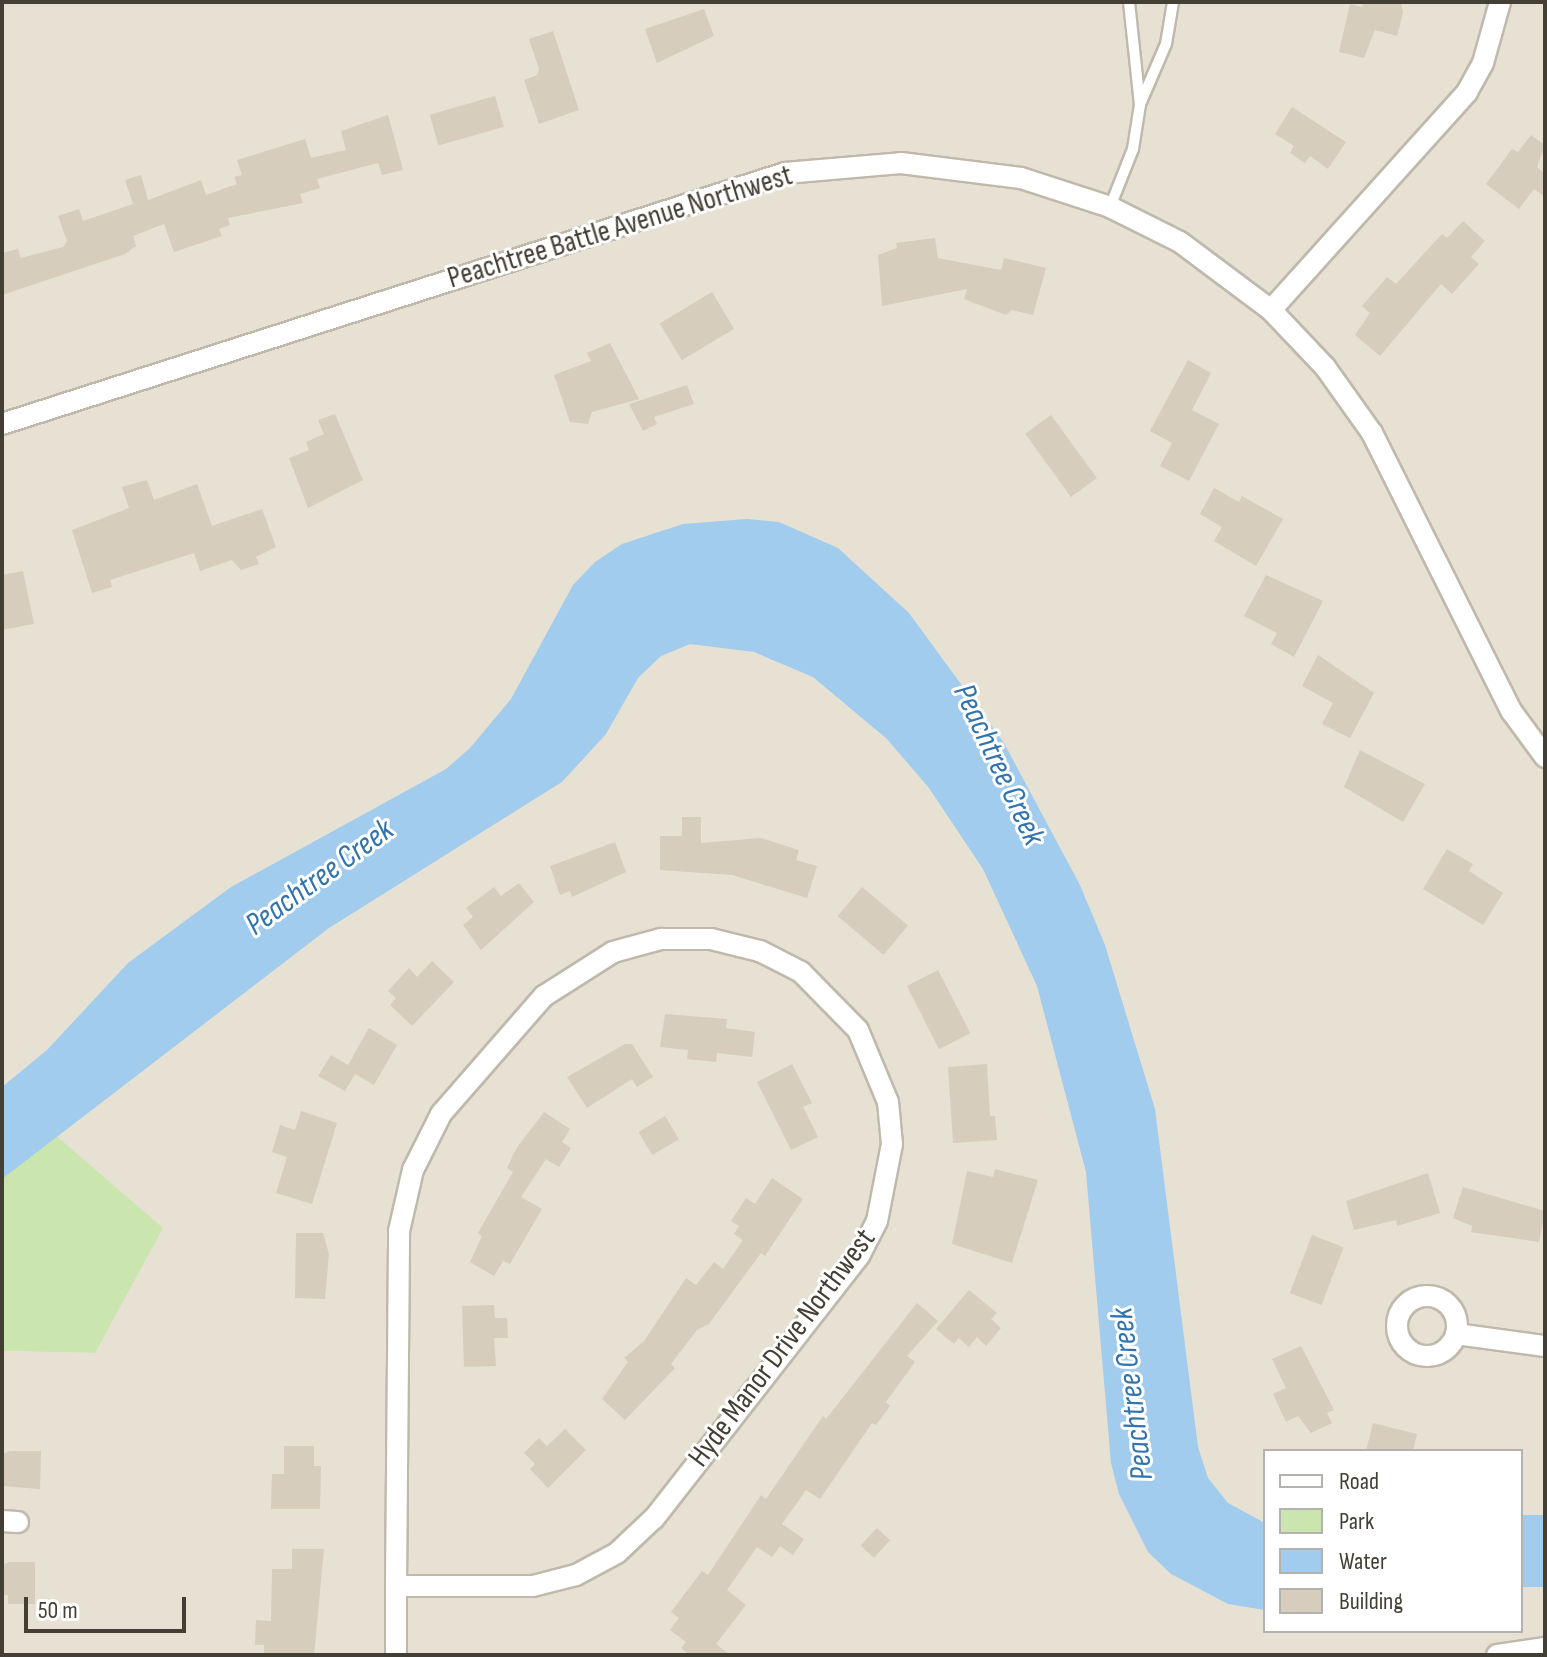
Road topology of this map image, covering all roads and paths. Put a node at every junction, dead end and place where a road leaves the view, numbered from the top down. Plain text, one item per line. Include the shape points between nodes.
1 (1129, 2) edge
2 (1173, 2) edge
3 (1500, 2) edge
4 (1140, 105) junction
5 (1110, 207) junction
6 (1271, 310) junction
7 (2, 424) edge
8 (1542, 748) edge
9 (1456, 1334) dead end
10 (1545, 1346) edge
11 (396, 1586) junction
12 (1545, 1648) edge
13 (396, 1655) edge
14 (1497, 1655) edge

1 - 4 lane
2 - 4 lane via 1166,44
3 - 6 street via 1483,63 1467,92
4 - 5 lane via 1133,149
5 - 6 street, Peachtree Battle Avenue Northwest via 1180,242
5 - 7 street, Peachtree Battle Avenue Northwest via 1021,178 962,167 901,163 785,173
6 - 8 street, Peachtree Battle Avenue Northwest via 1325,367 1372,433 1512,712
9 - 10 street
11 - 11 street, Hyde Manor Drive Northwest via 399,1231 413,1170 441,1114 544,996 613,952 661,939 711,939 760,951 801,972 858,1030 888,1102 889,1183 859,1256 654,1518 617,1553 576,1575 533,1586
11 - 13 street, Hyde Manor Drive Northwest
12 - 14 street

